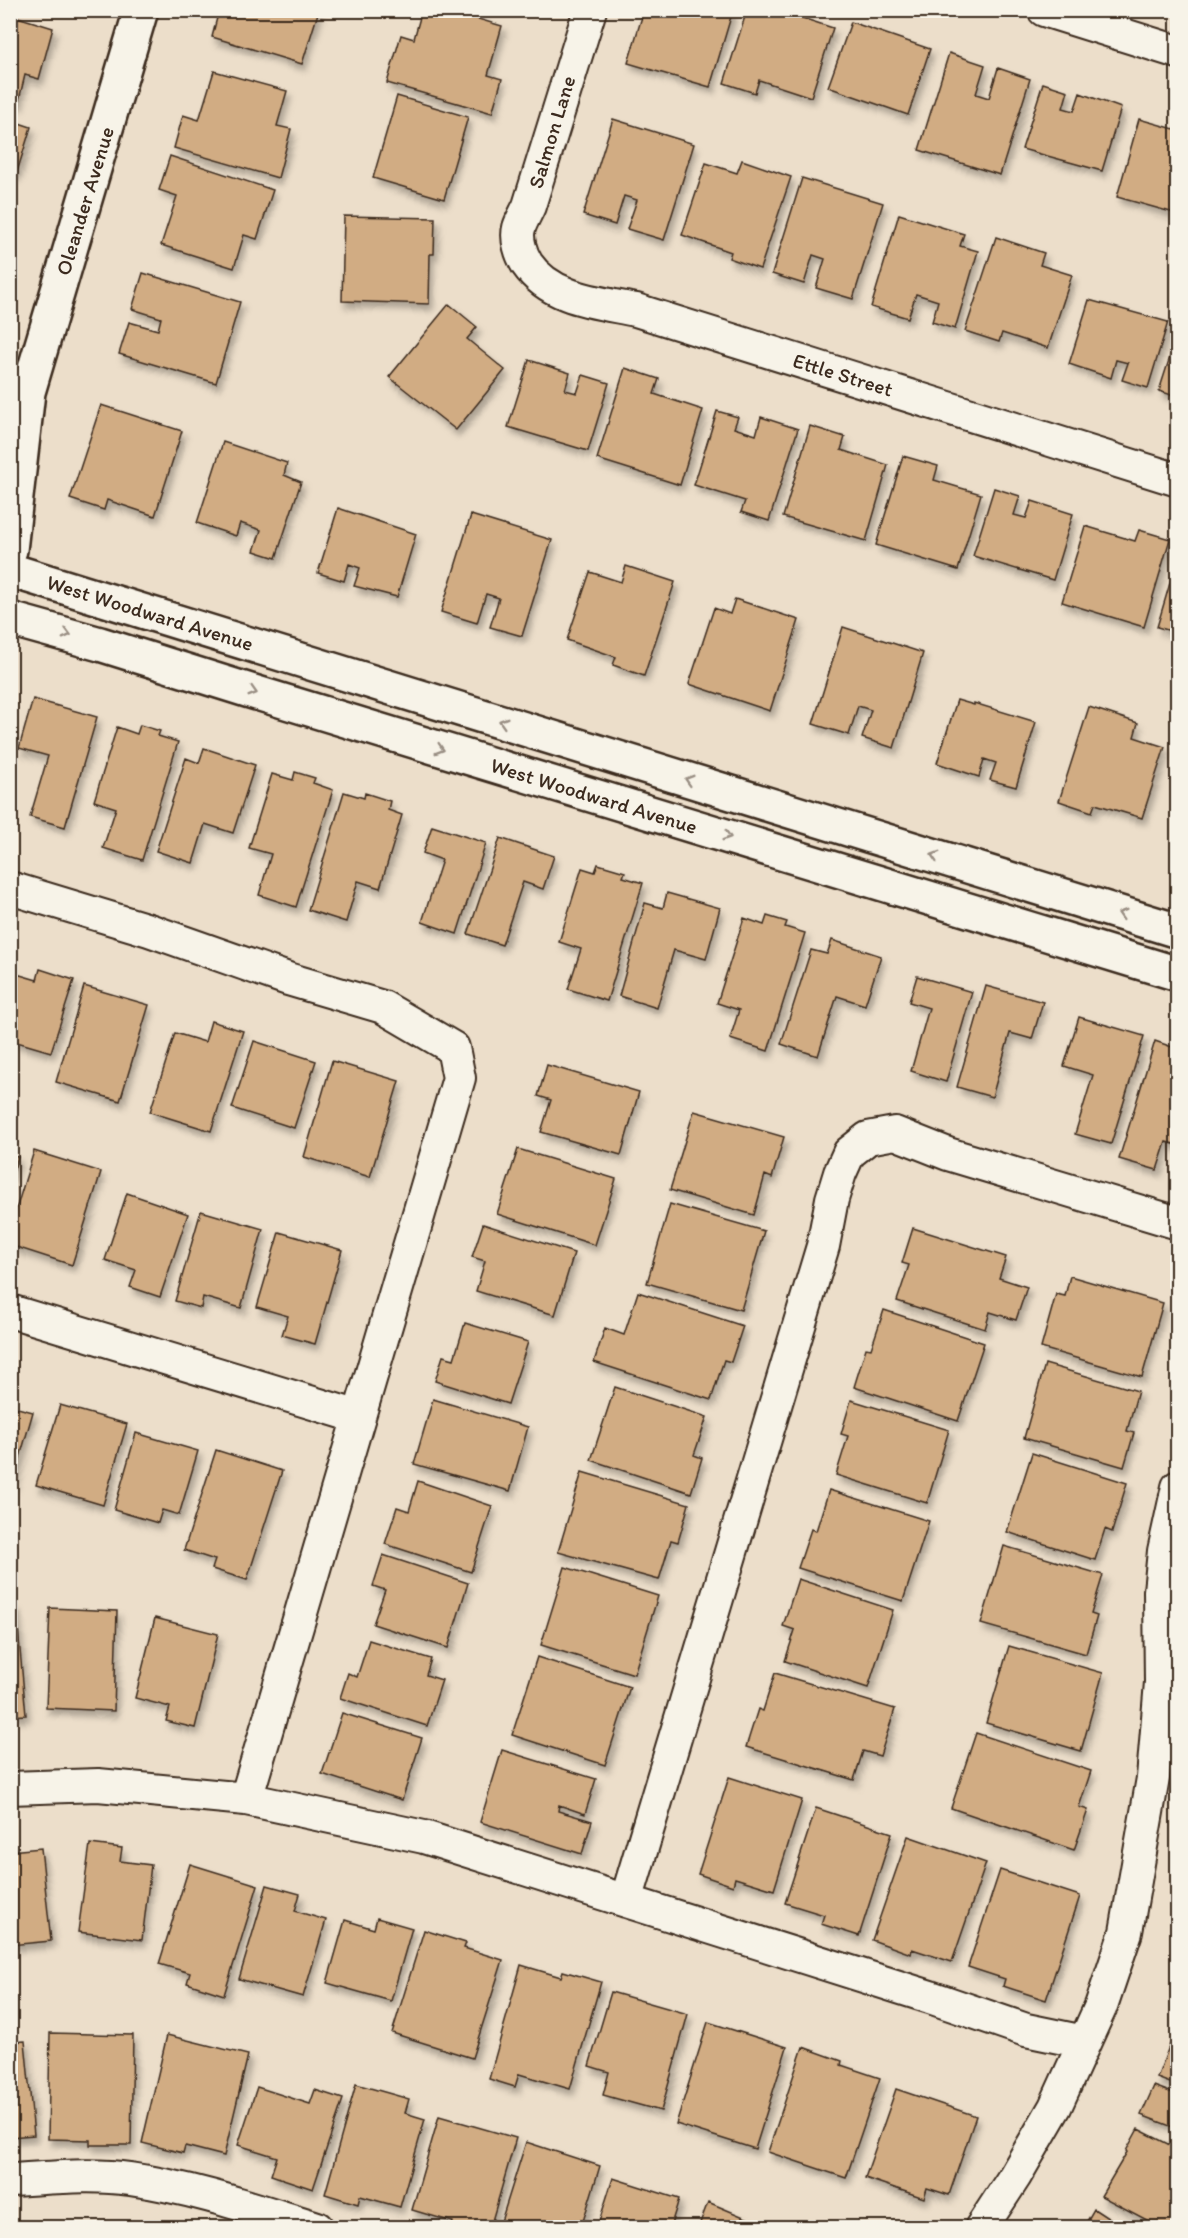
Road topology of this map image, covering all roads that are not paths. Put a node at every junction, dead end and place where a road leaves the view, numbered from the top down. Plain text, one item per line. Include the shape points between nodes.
1 (141, 10) edge
2 (590, 10) edge
3 (1060, 13) edge
4 (1178, 52) edge
5 (521, 254) joint
6 (19, 399) edge
7 (1178, 480) edge
8 (12, 560) edge
9 (10, 606) edge
10 (10, 619) edge
11 (10, 888) edge
12 (1178, 931) edge
13 (1178, 974) edge
14 (1178, 1223) edge
15 (10, 1311) edge
16 (359, 1417) junction
17 (1178, 1487) edge
18 (1169, 1683) edge
19 (10, 1788) edge
20 (246, 1799) junction
21 (626, 1901) junction
22 (1084, 2042) junction
23 (10, 2180) edge
24 (317, 2228) edge
25 (981, 2228) edge

1 - 6 street, Oleander Avenue
2 - 5 street, Salmon Lane via 519,229
3 - 4 street
5 - 7 street, Ettle Street via 534,274 551,288 570,295 636,310
6 - 8 street, Oleander Avenue
8 - 9 street, Oleander Avenue via 17,588
12 -> 8 street, West Woodward Avenue
10 -> 13 street, West Woodward Avenue
11 - 16 street via 383,1007 453,1048 459,1078
14 - 21 street via 948,1154 895,1132 868,1138 849,1153 832,1199 823,1246
15 - 16 street
16 - 20 street
17 - 18 street via 1162,1571
18 - 22 street via 1126,1932 1101,2006
19 - 20 street via 98,1785
20 - 21 street via 424,1838
21 - 22 street via 1026,2030
22 - 25 street via 1038,2140
23 - 24 street via 89,2176 129,2179 205,2193

